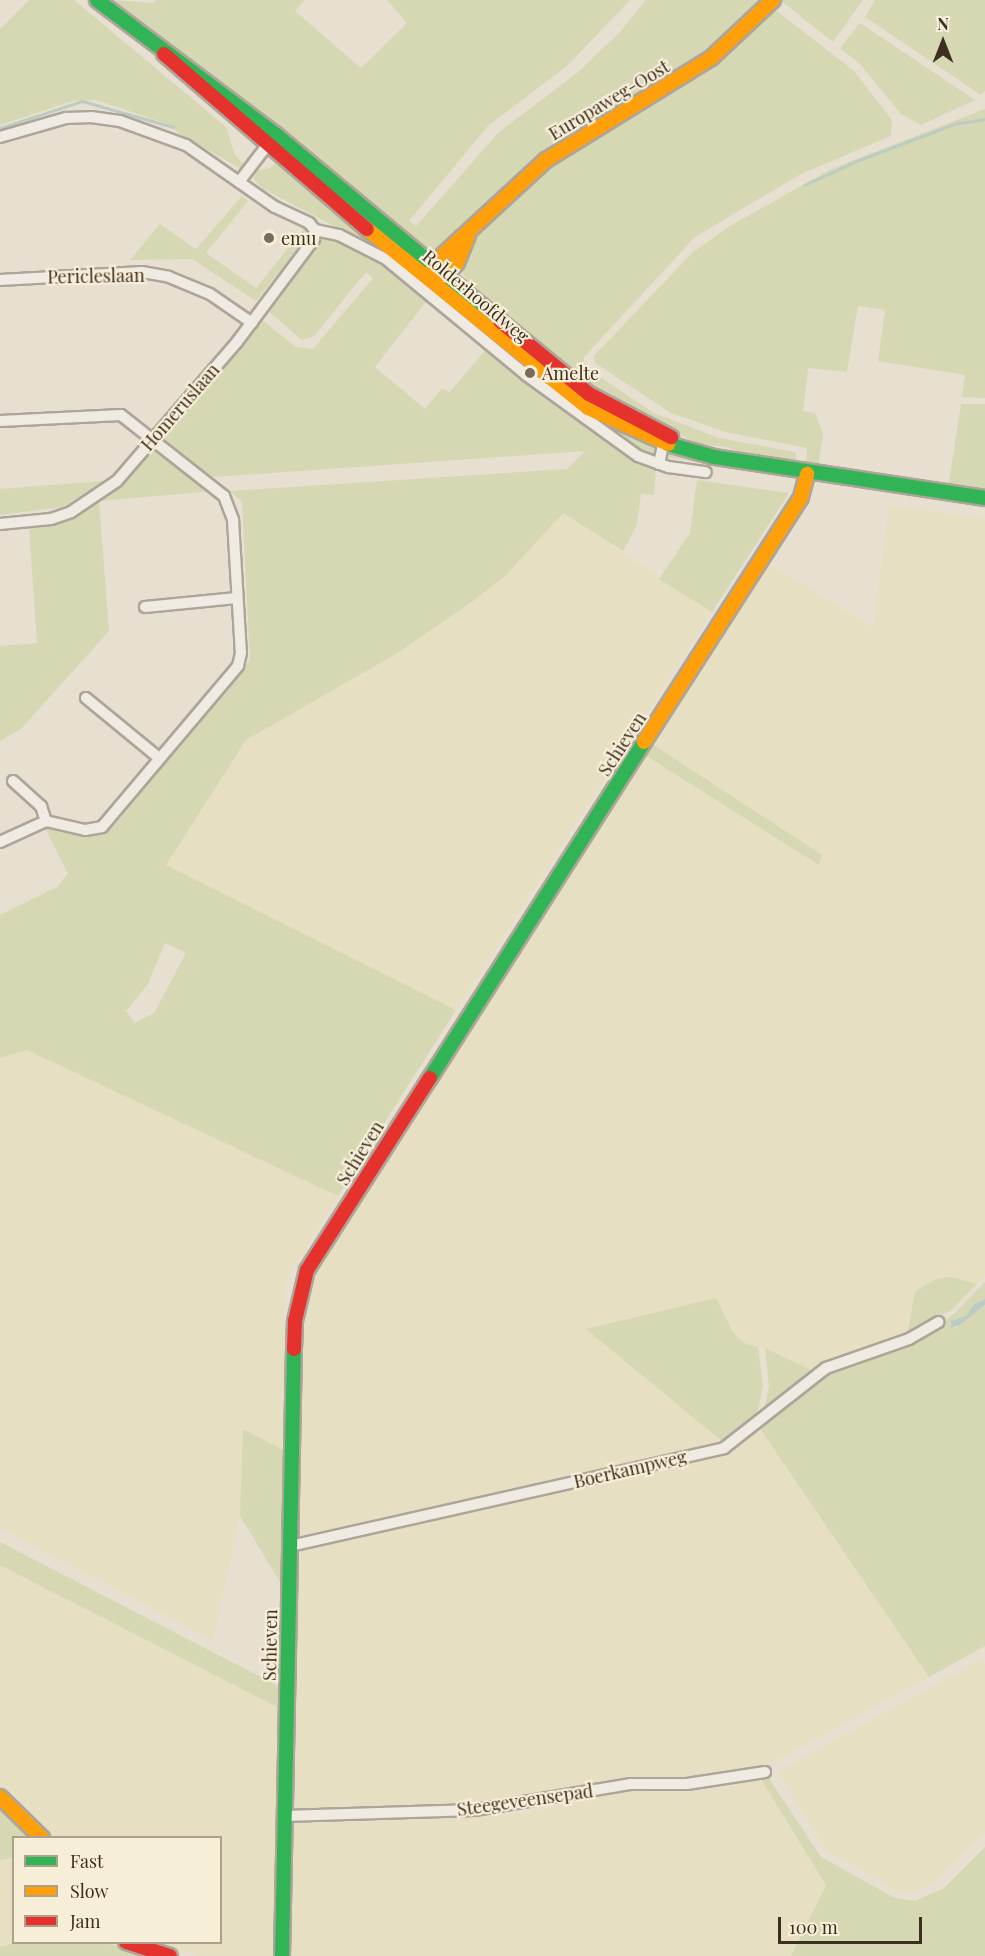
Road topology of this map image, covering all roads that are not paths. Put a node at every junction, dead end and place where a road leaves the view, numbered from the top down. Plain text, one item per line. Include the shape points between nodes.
1 (97, 0) edge
2 (773, 0) edge
3 (0, 137) edge
4 (271, 140) junction
5 (239, 182) junction
6 (315, 230) junction
7 (468, 236) junction
8 (433, 265) junction
9 (446, 276) junction
10 (0, 280) edge
11 (429, 280) junction
12 (252, 323) junction
13 (0, 421) edge
14 (152, 437) junction
15 (665, 439) junction
16 (659, 464) junction
17 (706, 472) dead end
18 (807, 474) junction
19 (985, 498) edge
20 (0, 524) edge
21 (237, 598) junction
22 (145, 607) dead end
23 (86, 698) dead end
24 (159, 758) junction
25 (13, 781) dead end
26 (46, 821) junction
27 (0, 842) edge
28 (938, 1322) dead end
29 (290, 1546) junction
30 (765, 1772) dead end
31 (0, 1797) edge
32 (284, 1816) junction
33 (40, 1836) edge
34 (132, 1944) edge
35 (170, 1956) edge
36 (282, 1956) edge

1 - 4 main road, Rolderhoofdweg via 164,54 196,72
2 - 7 main road, Europaweg-Oost via 711,58 546,160
3 - 5 street via 66,118 120,121 186,145
4 - 5 street
4 - 8 main road, Rolderhoofdweg
4 - 11 main road, Rolderhoofdweg
5 - 6 street
6 - 12 street, Homeruslaan via 314,239
6 - 16 street via 339,235 386,259 526,375 638,456
7 - 8 main road, Europaweg-Oost
7 - 9 main road, Europaweg-Oost via 466,246
8 - 9 main road, Rolderhoofdweg
8 - 11 main road
9 - 11 main road
9 - 15 main road, Rolderhoofdweg via 589,394
10 - 12 street, Pericleslaan via 142,272 169,277 210,294
11 - 15 main road, Rolderhoofdweg via 588,408
12 - 14 street, Homeruslaan
13 - 14 street via 115,414 128,418
14 - 20 street, Homeruslaan via 117,481 83,506 51,519
14 - 21 street via 228,502
15 - 16 street
15 - 18 main road, Rolderhoofdweg via 714,457
16 - 17 street
18 - 19 main road, Rolderhoofdweg
18 - 29 main road, Schieven via 801,497 307,1270 295,1321
21 - 22 street
21 - 24 street via 241,653 238,666
23 - 24 street
24 - 26 street via 102,827 85,830
25 - 26 street via 41,806
26 - 27 street
28 - 29 street, Boerkampweg via 909,1339 826,1368 724,1448
29 - 32 main road, Schieven
30 - 32 street, Steegeveensepad via 687,1784 630,1784 475,1810
31 - 33 main road
32 - 36 main road, Schieven
34 - 35 main road

